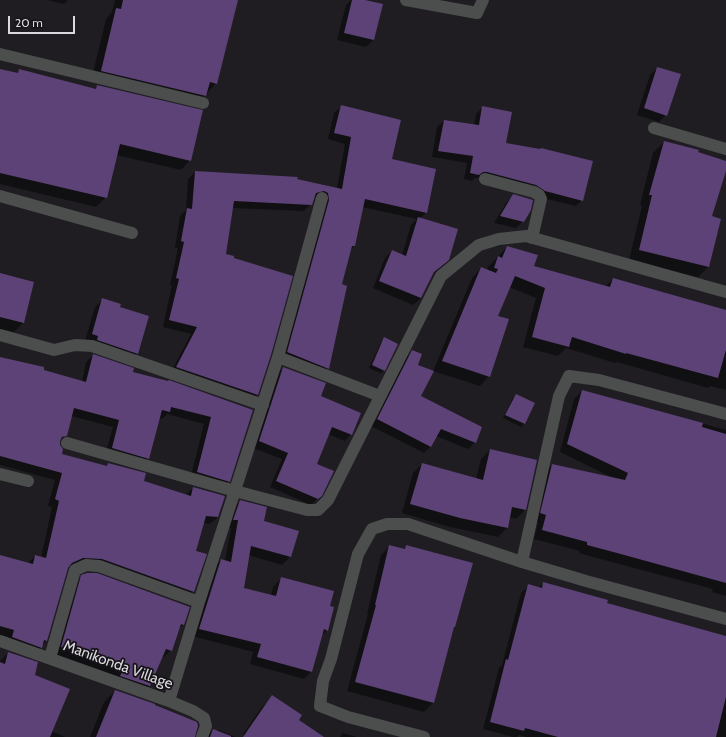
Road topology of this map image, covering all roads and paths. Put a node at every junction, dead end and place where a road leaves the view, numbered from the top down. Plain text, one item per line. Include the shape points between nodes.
1 (406, 0) edge
2 (483, 0) edge
3 (0, 54) edge
4 (203, 103) dead end
5 (654, 128) dead end
6 (726, 149) edge
7 (485, 179) dead end
8 (0, 196) edge
9 (322, 198) dead end
10 (132, 233) dead end
11 (532, 238) junction
12 (726, 292) edge
13 (0, 335) edge
14 (278, 357) junction
15 (380, 396) junction
16 (263, 405) junction
17 (726, 414) edge
18 (67, 443) dead end
19 (0, 474) edge
20 (28, 481) dead end
21 (235, 491) junction
22 (522, 562) junction
23 (199, 602) junction
24 (726, 619) edge
25 (0, 641) edge
26 (50, 658) junction
27 (169, 701) junction
28 (202, 737) edge
29 (424, 737) edge

1 - 2 street via 477,13
3 - 4 street
5 - 6 street
7 - 11 street via 539,195 541,199
8 - 10 street
9 - 14 street
11 - 12 street
11 - 15 street via 526,236 499,239 479,245 441,276
13 - 16 street via 54,350 75,345 92,346
14 - 15 street
14 - 16 street
15 - 21 street via 328,500 318,510 307,510
16 - 21 street
17 - 22 street via 599,380 569,376 559,396
18 - 21 street
19 - 20 street
21 - 23 street
22 - 24 street
22 - 29 street via 408,524 387,524 372,529 358,554 323,681 320,706 348,717
23 - 26 street via 99,566 86,565 75,570
23 - 27 street
25 - 26 street, Manikonda Village
26 - 27 street, Manikonda Village
27 - 28 street, Manikonda Village via 204,718 206,726

